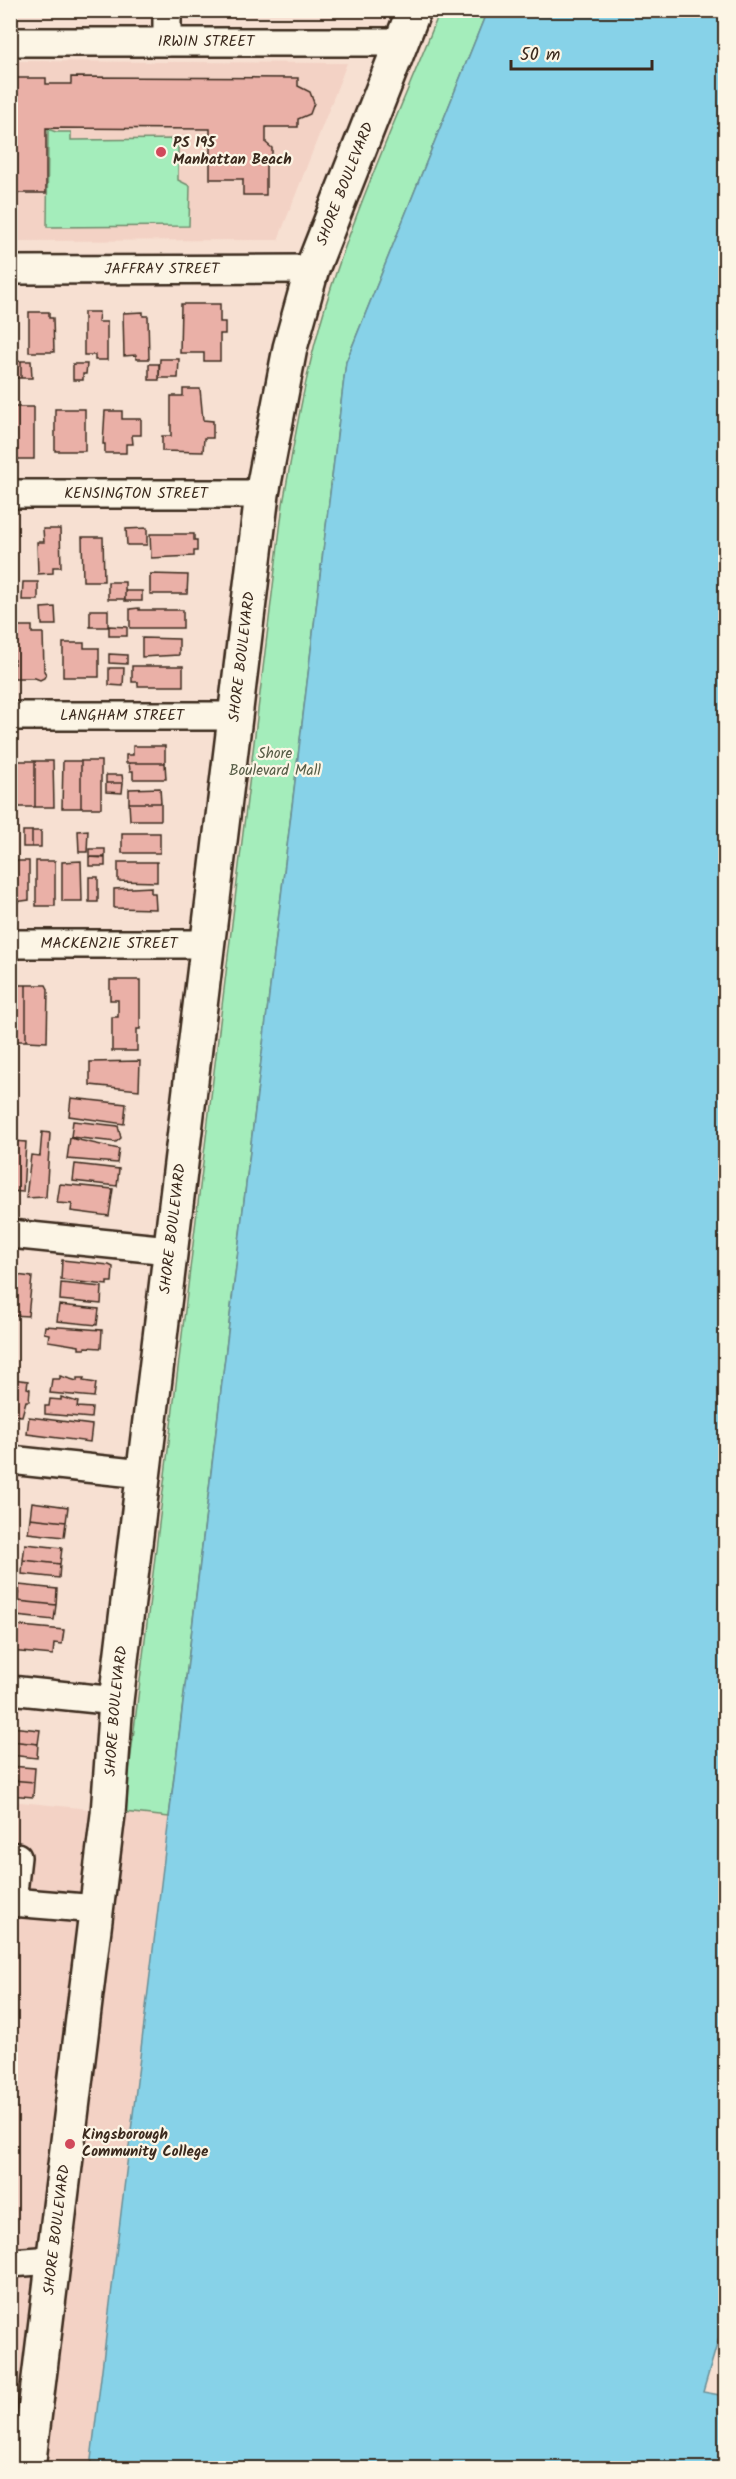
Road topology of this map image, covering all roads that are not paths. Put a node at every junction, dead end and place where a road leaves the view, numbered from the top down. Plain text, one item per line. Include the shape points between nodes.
1 (167, 10) edge
2 (414, 10) edge
3 (10, 42) edge
4 (167, 42) junction
5 (401, 42) junction
6 (312, 269) junction
7 (10, 270) edge
8 (10, 494) edge
9 (262, 494) junction
10 (10, 716) edge
11 (235, 716) junction
12 (10, 944) edge
13 (208, 944) junction
14 (10, 1234) edge
15 (169, 1250) junction
16 (10, 1460) edge
17 (143, 1474) junction
18 (10, 1690) edge
19 (116, 1701) junction
20 (10, 1856) edge
21 (97, 1909) junction
22 (54, 2260) junction
23 (10, 2263) edge
24 (28, 2469) edge

1 - 4 street
2 - 5 main road, SHORE BOULEVARD
3 - 4 street, IRWIN STREET
4 - 5 street, IRWIN STREET
5 - 6 main road, SHORE BOULEVARD
6 - 7 street, JAFFRAY STREET
6 - 9 main road, SHORE BOULEVARD via 288,358
8 - 9 street, KENSINGTON STREET
9 - 11 main road, SHORE BOULEVARD
10 - 11 street, LANGHAM STREET
11 - 13 main road, SHORE BOULEVARD
12 - 13 street, MACKENZIE STREET
13 - 15 main road, SHORE BOULEVARD
14 - 15 street
15 - 17 main road, SHORE BOULEVARD
16 - 17 street
17 - 19 main road, SHORE BOULEVARD
18 - 19 street
19 - 21 main road, SHORE BOULEVARD
20 - 21 street via 17,1857 12,1902
21 - 22 main road, SHORE BOULEVARD
22 - 23 street
22 - 24 main road, SHORE BOULEVARD

